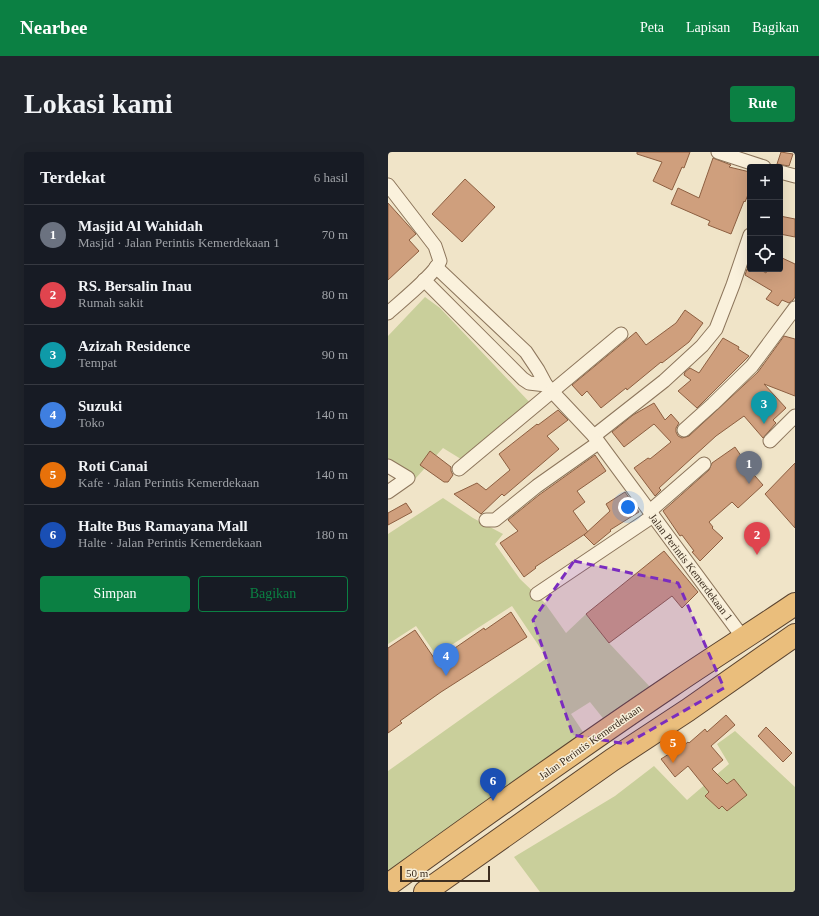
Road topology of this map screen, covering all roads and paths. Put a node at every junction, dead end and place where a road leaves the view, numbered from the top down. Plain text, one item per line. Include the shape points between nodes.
1 (718, 152) edge
2 (755, 164) edge
3 (783, 173) edge
4 (795, 176) edge
5 (388, 185) edge
6 (750, 236) edge
7 (436, 267) junction
8 (424, 280) junction
9 (795, 308) edge
10 (388, 313) edge
11 (621, 334) dead end
12 (549, 388) junction
13 (795, 416) edge
14 (684, 430) dead end
15 (596, 440) junction
16 (770, 441) dead end
17 (704, 464) dead end
18 (388, 466) edge
19 (459, 469) dead end
20 (388, 492) edge
21 (651, 514) junction
22 (486, 520) dead end
23 (537, 594) dead end
24 (795, 604) edge
25 (795, 635) edge
26 (744, 638) junction
27 (388, 885) edge
28 (424, 892) edge

1 - 2 street
3 - 4 street
5 - 7 street via 435,246 440,261
6 - 15 street via 716,329 702,346
7 - 8 street
7 - 12 street, Jalan Perintis Kemerdekaan 1 via 526,352
8 - 10 street
8 - 12 street via 523,379
9 - 14 street via 752,366
11 - 12 street
12 - 15 street, Jalan Perintis Kemerdekaan 1
12 - 19 street
13 - 16 street
15 - 21 street, Jalan Perintis Kemerdekaan 1
15 - 22 street via 495,520
17 - 21 street
18 - 20 street via 408,478
21 - 23 street
21 - 26 street, Jalan Perintis Kemerdekaan 1
24 - 26 highway, Jalan Perintis Kemerdekaan
25 - 28 highway
26 - 27 highway, Jalan Perintis Kemerdekaan via 666,689

